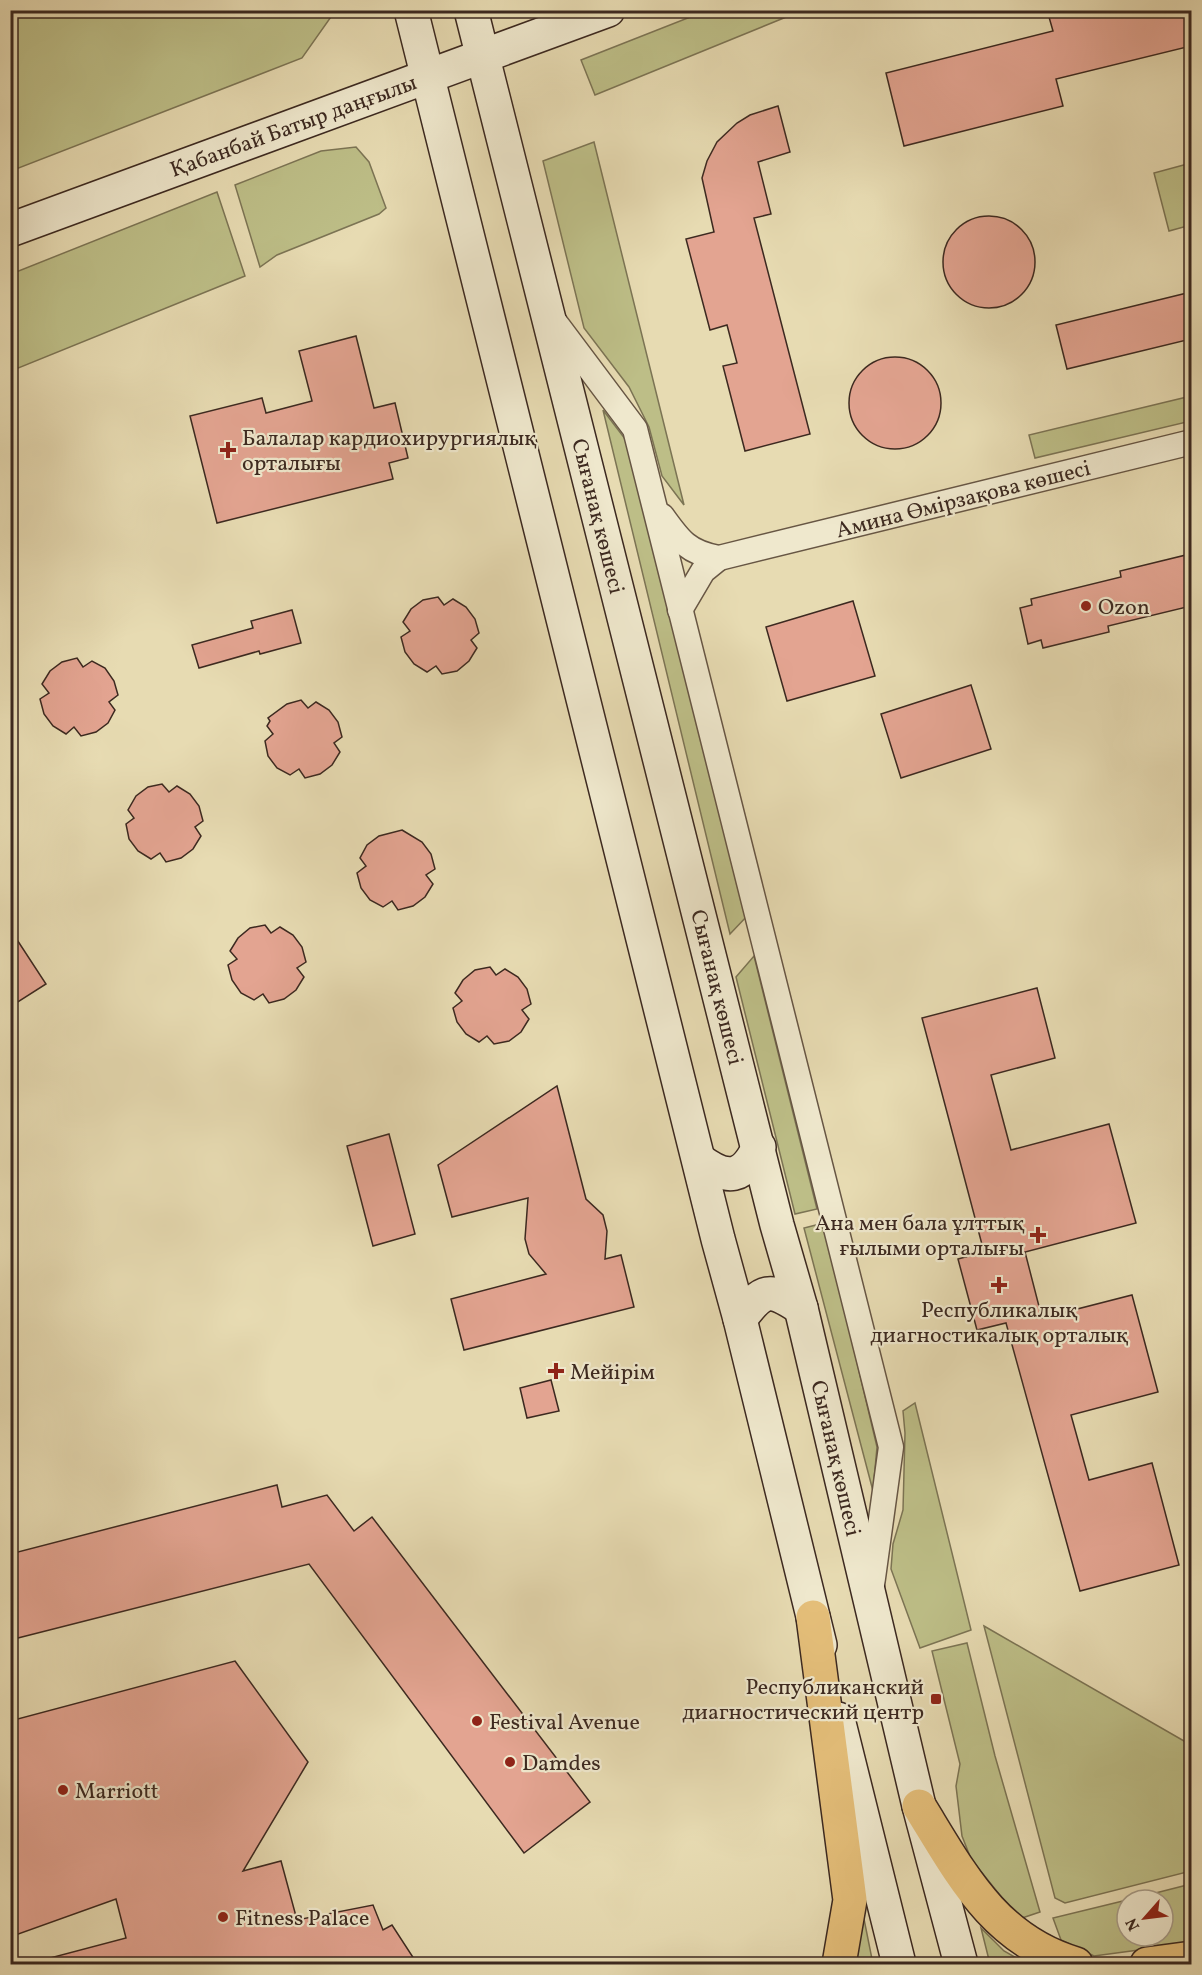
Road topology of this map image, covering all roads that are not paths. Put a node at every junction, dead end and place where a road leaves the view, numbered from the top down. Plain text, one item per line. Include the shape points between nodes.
1 (411, 10) edge
2 (471, 10) edge
3 (608, 10) edge
4 (585, 17) edge
5 (483, 57) junction
6 (427, 76) junction
7 (10, 230) edge
8 (547, 312) junction
9 (1191, 442) edge
10 (654, 505) junction
11 (727, 556) junction
12 (680, 610) junction
13 (759, 1147) junction
14 (699, 1161) junction
15 (801, 1308) junction
16 (740, 1319) junction
17 (870, 1597) junction
18 (813, 1617) junction
19 (919, 1806) junction
20 (1191, 1958) edge
21 (839, 1965) edge
22 (899, 1965) edge
23 (961, 1965) edge
24 (1076, 1965) edge
25 (1147, 1965) edge

1 - 6 main road
2 - 5 main road, Сығанақ көшесі
3 - 4 main road, Қабанбай Батыр даңғылы
4 - 5 main road, Қабанбай Батыр даңғылы
5 - 6 main road, Қабанбай Батыр даңғылы
5 - 8 main road, Сығанақ көшесі
6 - 7 main road, Қабанбай Батыр даңғылы
6 - 14 main road
8 - 10 street via 635,429
8 - 13 main road, Сығанақ көшесі
9 - 11 street, Амина Өмірзақова көшесі
10 - 11 street via 681,543 700,555
10 - 12 street
11 - 12 street via 703,571
12 - 17 street via 891,1447
13 - 14 main road via 741,1172 714,1172
13 - 15 main road, Сығанақ көшесі
14 - 16 main road
15 - 16 main road via 778,1293 765,1294
15 - 17 main road, Сығанақ көшесі
16 - 18 main road
17 - 19 main road, Сығанақ көшесі
18 - 21 main road via 850,1900
18 - 22 main road
19 - 23 main road, Сығанақ көшесі
19 - 24 main road via 965,1880 999,1921 1016,1936
20 - 25 main road

